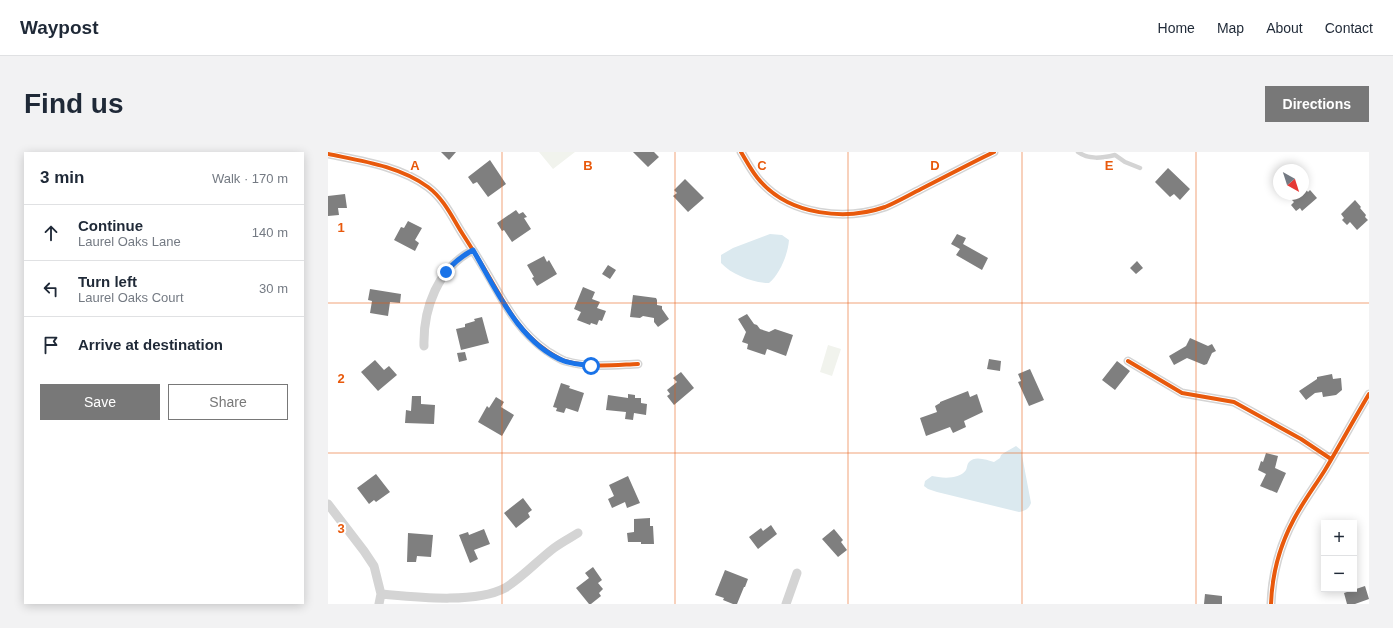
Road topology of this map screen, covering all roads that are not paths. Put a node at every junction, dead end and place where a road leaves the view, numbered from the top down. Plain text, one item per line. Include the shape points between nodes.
1 (741, 152) edge
2 (994, 152) edge
3 (1078, 152) edge
4 (328, 154) edge
5 (1140, 168) dead end
6 (473, 250) junction
7 (424, 346) dead end
8 (1128, 361) dead end
9 (638, 364) dead end
10 (1369, 394) edge
11 (1331, 459) junction
12 (328, 504) edge
13 (578, 533) dead end
14 (797, 573) dead end
15 (381, 594) junction
16 (379, 604) edge
17 (786, 604) edge
18 (1271, 604) edge

1 - 2 street via 760,181 780,198 793,205 827,214 865,212 886,206
3 - 5 lane via 1083,156 1101,158 1115,155
4 - 6 street via 384,166 428,187 445,204
6 - 7 street via 454,263 434,292 426,315
6 - 9 street via 516,322 546,350 564,361 591,366
8 - 11 street via 1182,393 1234,402 1301,439
10 - 11 street
11 - 18 street via 1286,535 1274,575
12 - 15 street via 374,566
13 - 15 street via 554,548 504,589 483,596 450,600
14 - 17 street
15 - 16 street

